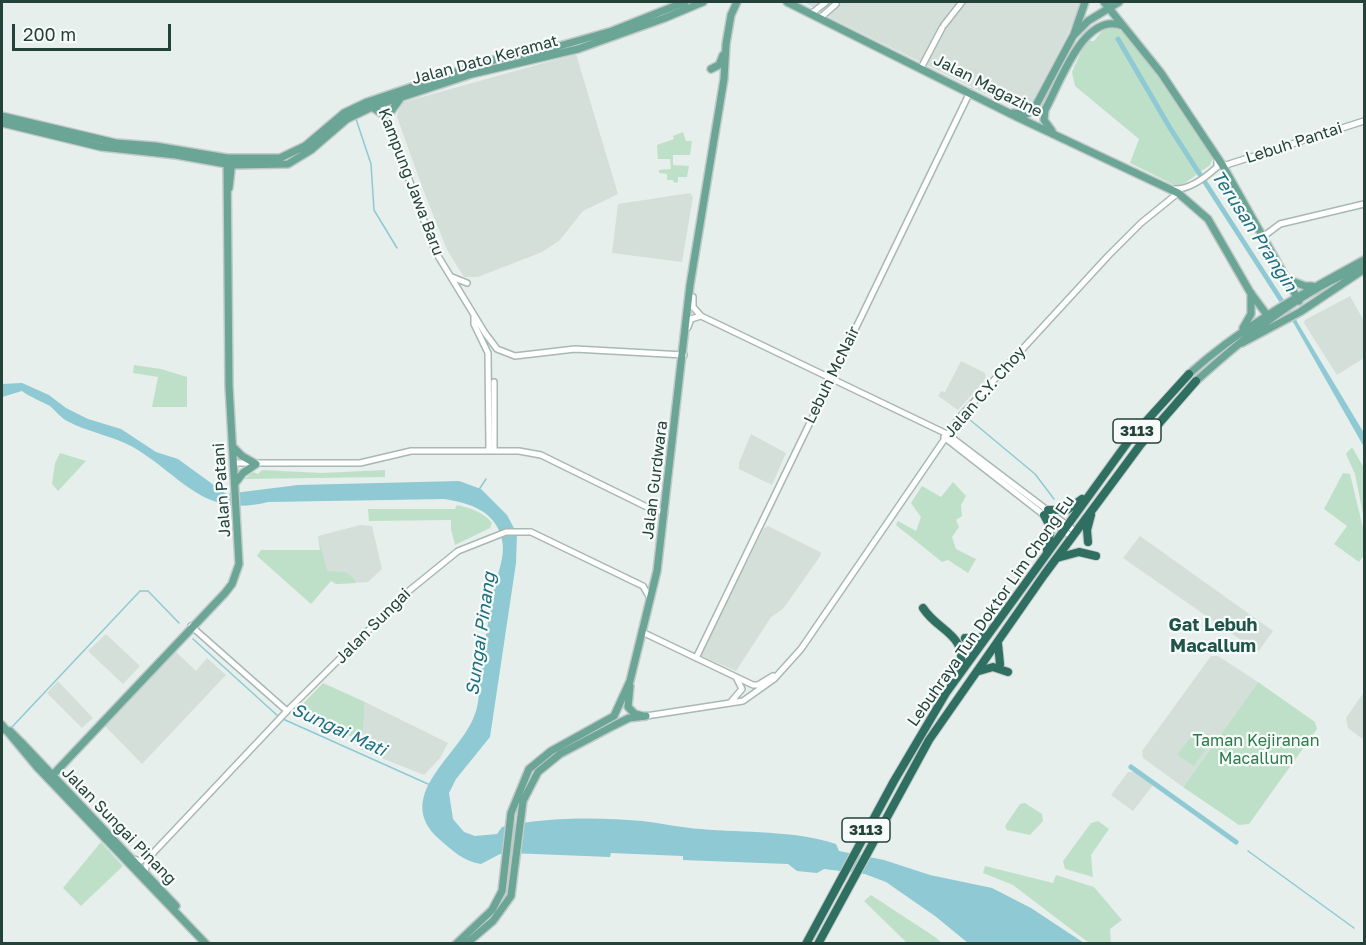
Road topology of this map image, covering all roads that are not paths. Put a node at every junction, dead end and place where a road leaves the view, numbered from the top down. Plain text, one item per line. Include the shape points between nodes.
1 (685, 2) edge
2 (704, 2) edge
3 (737, 2) edge
4 (787, 2) edge
5 (826, 2) edge
6 (962, 2) edge
7 (1085, 2) edge
8 (1119, 2) edge
9 (836, 4) dead end
10 (1106, 4) edge
11 (811, 14) junction
12 (820, 18) junction
13 (1124, 27) junction
14 (1073, 36) junction
15 (726, 44) junction
16 (921, 68) junction
17 (721, 87) junction
18 (970, 92) junction
19 (404, 95) junction
20 (380, 100) junction
21 (372, 107) junction
22 (1013, 113) junction
23 (2, 116) edge
24 (387, 117) junction
25 (1365, 121) edge
26 (2, 123) edge
27 (1056, 135) junction
28 (1216, 155) junction
29 (230, 161) junction
30 (1223, 166) junction
31 (1175, 191) junction
32 (1365, 204) edge
33 (1263, 236) junction
34 (1365, 260) edge
35 (1365, 267) edge
36 (451, 276) junction
37 (692, 279) junction
38 (1289, 280) junction
39 (467, 283) dead end
40 (1317, 285) junction
41 (1251, 292) junction
42 (693, 297) joint
43 (1295, 300) junction
44 (474, 315) junction
45 (701, 316) junction
46 (1268, 317) junction
47 (687, 330) junction
48 (1241, 330) junction
49 (1239, 344) junction
50 (684, 356) junction
51 (1189, 374) joint
52 (830, 379) junction
53 (1196, 381) joint
54 (494, 382) dead end
55 (491, 436) junction
56 (946, 436) junction
57 (233, 447) junction
58 (474, 451) junction
59 (491, 451) junction
60 (510, 451) junction
61 (234, 464) junction
62 (256, 464) junction
63 (236, 487) junction
64 (1090, 492) junction
65 (1092, 511) junction
66 (665, 512) junction
67 (1046, 512) junction
68 (1065, 528) junction
69 (1074, 535) junction
70 (1088, 542) dead end
71 (1046, 554) junction
72 (1096, 556) dead end
73 (1056, 559) junction
74 (654, 584) junction
75 (643, 586) junction
76 (651, 598) junction
77 (923, 608) dead end
78 (191, 626) junction
79 (992, 630) junction
80 (642, 632) junction
81 (964, 638) dead end
82 (999, 640) junction
83 (696, 658) junction
84 (1000, 664) dead end
85 (1008, 672) dead end
86 (975, 674) junction
87 (735, 675) junction
88 (778, 675) junction
89 (959, 676) junction
90 (630, 681) junction
91 (730, 703) junction
92 (286, 713) junction
93 (646, 716) junction
94 (3, 727) edge
95 (51, 776) junction
96 (154, 852) junction
97 (132, 858) junction
98 (145, 872) junction
99 (206, 944) edge
100 (213, 944) edge
101 (456, 944) edge
102 (466, 944) edge
103 (806, 944) edge
104 (818, 944) edge

1 - 20 main road, Jalan Dato Keramat via 612,31 489,61
2 - 19 main road, Jalan Dato Keramat via 578,49
3 - 15 main road, Jalan Gurdwara
4 - 11 main road, Jalan Magazine
5 - 11 street
6 - 16 street
7 - 14 main road
8 - 10 main road
9 - 12 street
10 - 13 main road
10 - 14 main road
11 - 12 main road, Jalan Magazine
12 - 16 main road, Jalan Magazine
13 - 27 main road via 1111,23 1098,26 1081,41 1045,110 1046,125
13 - 28 main road via 1161,73
14 - 22 main road via 1037,105 1027,114
15 - 17 main road, Jalan Gurdwara
15 - 17 main road via 721,63 711,69 720,74
16 - 18 main road, Jalan Magazine
17 - 37 main road, Jalan Gurdwara
18 - 22 main road, Jalan Magazine
18 - 52 street, Lebuh McNair
19 - 20 main road, Jalan Dato Keramat
19 - 24 main road
20 - 21 main road, Jalan Dato Keramat
20 - 24 street, Kampung Jawa Baru
20 - 29 main road, Jalan Dato Keramat via 344,113 292,154
21 - 24 main road
21 - 29 main road, Jalan Dato Keramat via 347,119 288,164
22 - 27 main road, Jalan Magazine
23 - 29 main road, Jalan Dato Keramat via 116,143
24 - 36 street, Kampung Jawa Baru via 435,250
25 - 30 street, Lebuh Pantai
26 - 29 main road, Jalan Dato Keramat via 100,147
27 - 31 main road, Jalan Magazine
28 - 30 main road
28 - 31 street, Jalan C.Y. Choy via 1217,167
29 - 57 main road, Jalan Patani via 229,386
30 - 33 main road
31 - 41 main road, Jalan Magazine via 1208,219
31 - 56 street, Jalan C.Y. Choy via 1108,256
32 - 33 street via 1280,224
33 - 38 main road
34 - 40 main road
35 - 43 main road
35 - 49 main road via 1286,320
36 - 39 street
36 - 44 street, Kampung Jawa Baru
37 - 42 main road, Jalan Gurdwara
37 - 47 main road, Jalan Gurdwara
38 - 40 main road via 1305,286
38 - 43 main road
40 - 43 main road
41 - 46 main road, Jalan Magazine
41 - 48 main road via 1251,314
42 - 45 street via 693,307
43 - 46 main road
44 - 50 street, Kampung Jawa Baru via 491,342 508,354 522,356 575,349
44 - 55 street via 474,324 488,353
45 - 47 street via 691,319
45 - 52 street
46 - 48 main road
46 - 49 main road
47 - 50 main road, Jalan Gurdwara
48 - 51 main road
49 - 53 main road
50 - 66 main road, Jalan Gurdwara
51 - 64 highway, Lebuhraya Tun Doktor Lim Chong Eu / 3113 via 1142,424
52 - 56 street
52 - 83 street, Lebuh McNair
53 - 65 highway, Lebuhraya Tun Doktor Lim Chong Eu / 3113 via 1151,431
54 - 55 street
55 - 58 street
55 - 59 street
55 - 60 street
56 - 67 street
56 - 88 street, Jalan C.Y. Choy via 801,649
57 - 61 main road, Jalan Patani
57 - 62 main road
58 - 59 street
58 - 62 street via 411,451 360,463
59 - 60 street
60 - 66 street via 541,455
61 - 62 street
61 - 63 main road, Jalan Patani
62 - 63 main road via 243,473
63 - 78 main road, Jalan Patani via 240,556 237,572 225,593
64 - 67 highway via 1067,510
64 - 68 highway, Lebuhraya Tun Doktor Lim Chong Eu / 3113
65 - 69 highway, Lebuhraya Tun Doktor Lim Chong Eu / 3113
65 - 70 highway
66 - 74 main road, Jalan Gurdwara
67 - 68 street
67 - 71 highway via 1051,534
68 - 69 street
68 - 71 highway, Lebuhraya Tun Doktor Lim Chong Eu / 3113
69 - 73 highway, Lebuhraya Tun Doktor Lim Chong Eu / 3113
71 - 79 highway, Lebuhraya Tun Doktor Lim Chong Eu / 3113
72 - 73 highway via 1079,552
73 - 82 highway, Lebuhraya Tun Doktor Lim Chong Eu / 3113
74 - 75 street
74 - 76 main road, Jalan Gurdwara
75 - 76 street
75 - 92 street, Jalan Sungai via 543,537 523,531 493,535 458,550 412,587
76 - 80 main road, Jalan Gurdwara
77 - 89 highway via 958,643 962,658
78 - 92 street
78 - 95 main road, Jalan Patani
79 - 81 highway via 981,638
79 - 89 highway, Lebuhraya Tun Doktor Lim Chong Eu / 3113
80 - 83 street
80 - 90 main road, Jalan Gurdwara
82 - 84 highway
82 - 86 highway, Lebuhraya Tun Doktor Lim Chong Eu / 3113
83 - 87 street
85 - 86 highway via 990,667
86 - 104 highway, Lebuhraya Tun Doktor Lim Chong Eu / 3113 via 929,740
87 - 88 street, Jalan C.Y. Choy via 753,685
87 - 91 street via 742,689
88 - 91 street, Jalan C.Y. Choy via 749,699
89 - 103 highway, Lebuhraya Tun Doktor Lim Chong Eu / 3113 via 920,735
90 - 93 main road, Jalan Gurdwara via 628,707 635,714
90 - 101 main road, Jalan Gurdwara via 614,716 535,763 519,788 511,813 499,900
91 - 93 street, Jalan C.Y. Choy
92 - 96 street, Jalan Sungai
93 - 102 main road via 619,723 547,763 528,786 511,896 493,921
94 - 95 main road, Jalan Sungai Pinang
95 - 97 main road, Jalan Sungai Pinang
95 - 99 main road, Jalan Sungai Pinang
96 - 97 street via 141,861
96 - 98 street, Jalan Sungai
97 - 98 main road, Jalan Sungai Pinang
98 - 100 main road, Jalan Sungai Pinang

